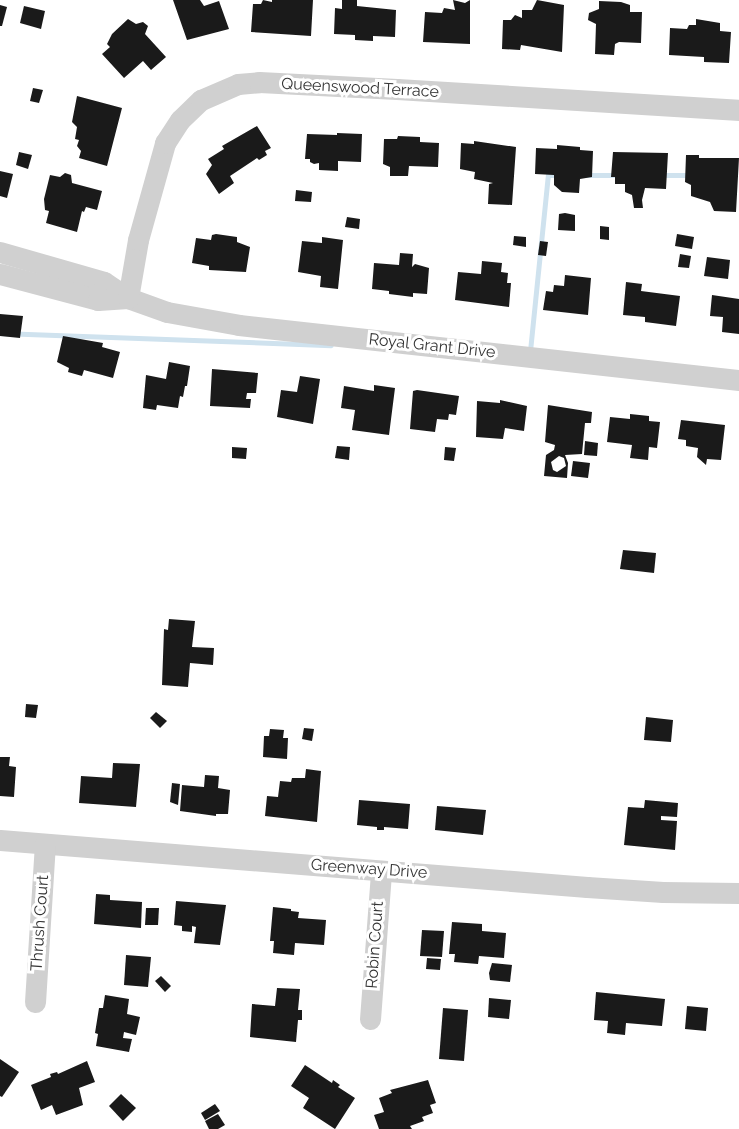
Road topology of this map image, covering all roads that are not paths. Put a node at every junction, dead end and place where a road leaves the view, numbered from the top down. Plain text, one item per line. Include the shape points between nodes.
1 (739, 110) edge
2 (0, 252) edge
3 (0, 274) edge
4 (128, 298) junction
5 (739, 380) edge
6 (0, 840) edge
7 (45, 844) junction
8 (381, 871) junction
9 (739, 893) edge
10 (35, 1002) dead end
11 (370, 1019) dead end

1 - 4 street, Queenswood Terrace via 238,84 201,100 180,120 165,143 138,240
2 - 4 street, Royal Grant Drive via 104,282
3 - 4 street, Royal Grant Drive via 98,300
4 - 5 street, Royal Grant Drive via 167,312 239,325
6 - 7 street, Greenway Drive
7 - 8 street, Greenway Drive
7 - 10 street, Thrush Court
8 - 9 street, Greenway Drive via 663,892
8 - 11 street, Robin Court

